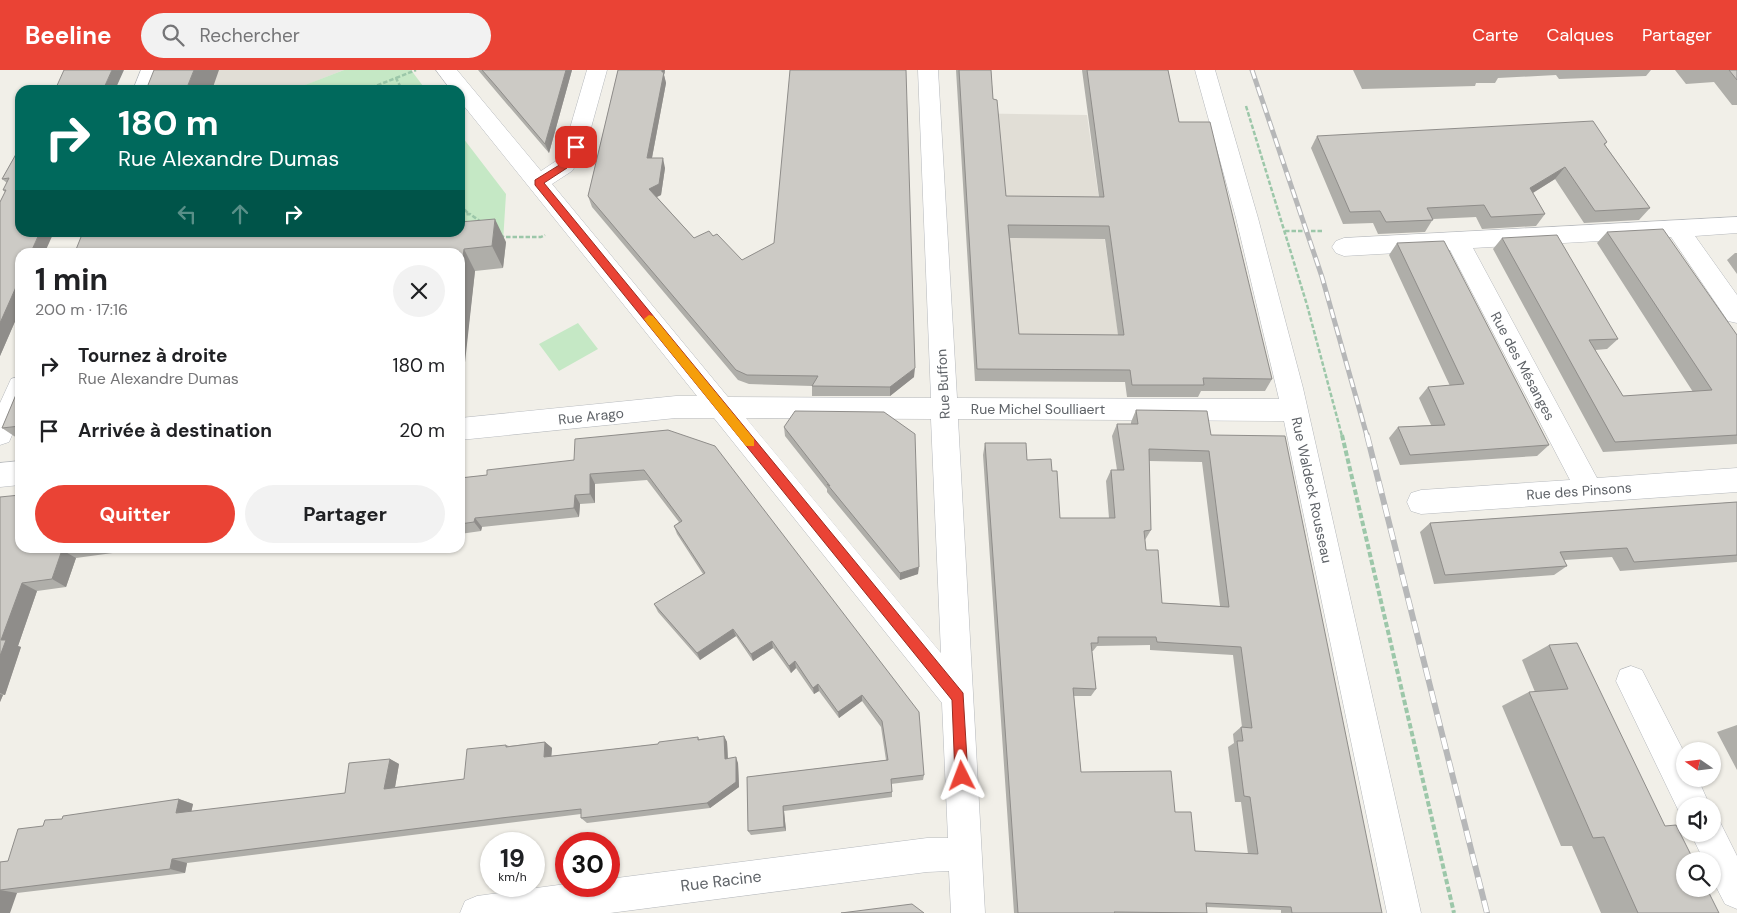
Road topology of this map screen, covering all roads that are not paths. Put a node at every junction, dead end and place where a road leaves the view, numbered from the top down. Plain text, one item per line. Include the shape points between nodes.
1 (151, 70) edge
2 (446, 70) edge
3 (597, 70) edge
4 (928, 70) edge
5 (1205, 70) edge
6 (145, 85) edge
7 (458, 85) edge
8 (465, 93) edge
9 (538, 183) junction
10 (1737, 225) edge
11 (1678, 228) junction
12 (1457, 241) junction
13 (1344, 247) dead end
14 (1737, 314) edge
15 (15, 398) edge
16 (722, 408) junction
17 (944, 409) junction
18 (1295, 410) junction
19 (465, 428) edge
20 (0, 434) edge
21 (15, 474) edge
22 (0, 475) edge
23 (1737, 480) edge
24 (1590, 491) junction
25 (1421, 502) dead end
26 (1631, 681) dead end
27 (958, 698) junction
28 (1689, 797) edge
29 (1712, 842) edge
30 (965, 854) junction
31 (1737, 892) edge
32 (477, 913) edge
33 (968, 913) edge
34 (1404, 913) edge

1 - 6 street
2 - 7 street
3 - 9 street via 574,153 564,166
4 - 17 street, Rue Buffon
5 - 18 street, Rue Waldeck Rousseau via 1250,227
8 - 9 street
9 - 16 street
10 - 11 street
11 - 12 street
11 - 14 street
12 - 13 street
12 - 24 street, Rue des Mésanges
15 - 20 street
16 - 17 street, Rue Michel Soulliaert
16 - 19 street, Rue Arago via 676,407
16 - 27 street
17 - 18 street, Rue Michel Soulliaert
17 - 27 street, Rue Buffon
18 - 34 street, Rue Waldeck Rousseau
21 - 22 street
23 - 24 street, Rue des Pinsons
24 - 25 street, Rue des Pinsons
26 - 28 street
27 - 30 street, Rue Buffon
29 - 31 street
30 - 32 street, Rue Racine via 926,855
30 - 33 street, Rue Buffon

